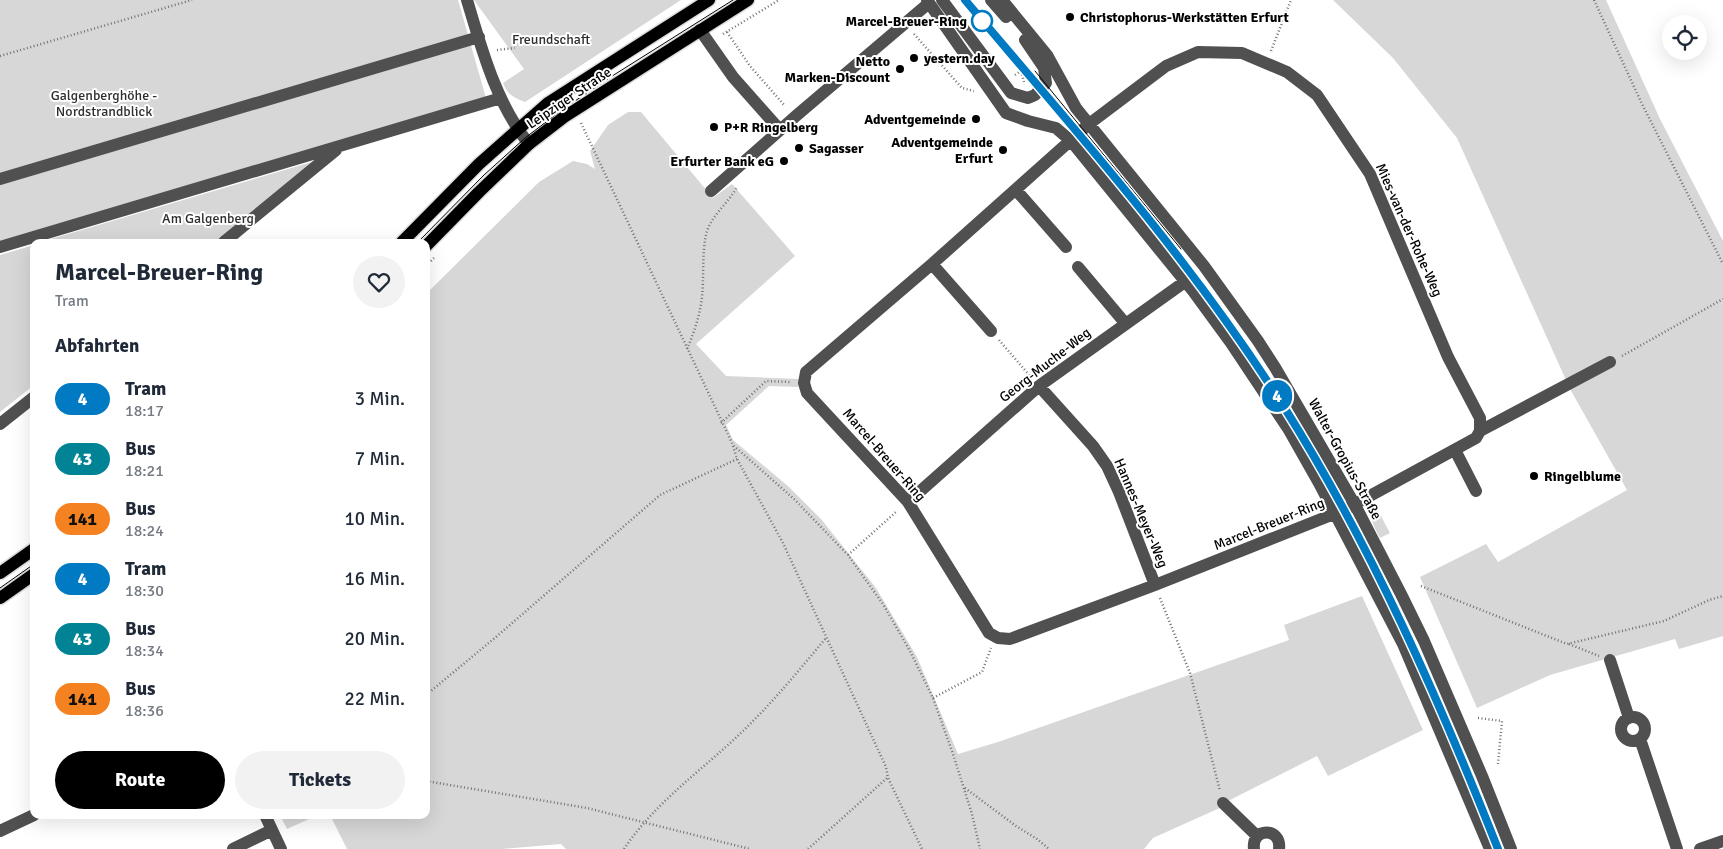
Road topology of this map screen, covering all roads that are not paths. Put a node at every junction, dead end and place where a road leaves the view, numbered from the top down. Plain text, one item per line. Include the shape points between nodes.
1 (467, 0) edge
2 (709, 0) edge
3 (748, 0) edge
4 (942, 0) edge
5 (991, 0) edge
6 (1002, 0) edge
7 (928, 1) edge
8 (704, 35) junction
9 (479, 37) junction
10 (501, 98) junction
11 (1089, 124) junction
12 (518, 129) junction
13 (780, 130) junction
14 (1071, 141) junction
15 (529, 144) junction
16 (340, 147) junction
17 (0, 179) edge
18 (1016, 190) junction
19 (711, 191) dead end
20 (228, 239) edge
21 (405, 239) edge
22 (430, 242) edge
23 (0, 247) edge
24 (1066, 247) dead end
25 (932, 264) junction
26 (1078, 267) dead end
27 (1186, 281) junction
28 (1125, 323) junction
29 (991, 331) road end
30 (1610, 362) road end
31 (1039, 386) junction
32 (30, 400) edge
33 (0, 424) edge
34 (1480, 432) junction
35 (1455, 450) junction
36 (1476, 491) dead end
37 (908, 502) junction
38 (1345, 510) junction
39 (30, 552) edge
40 (0, 573) edge
41 (30, 577) edge
42 (1155, 585) junction
43 (0, 598) edge
44 (1610, 660) road end
45 (1223, 803) road end
46 (30, 817) edge
47 (267, 819) edge
48 (272, 830) junction
49 (0, 831) edge
50 (1257, 836) junction
51 (1723, 841) edge
52 (233, 849) edge
53 (281, 849) edge
54 (1254, 849) edge
55 (1279, 849) edge
56 (1490, 849) edge
57 (1511, 849) edge
58 (1677, 849) edge
59 (1700, 849) edge

1 - 9 street
2 - 12 main road, Leipziger Straße via 548,104
3 - 8 main road, Leipziger Straße
4 - 5 street via 1011,93 1028,98 1046,84 1044,68 1032,48
6 - 11 street, Walter-Gropius-Straße via 1047,55 1076,108
7 - 13 street
7 - 14 street, Walter-Gropius-Straße via 1006,113 1056,128
8 - 13 street via 733,77
8 - 15 main road, Leipziger Straße via 564,117
9 - 10 street
9 - 17 street
10 - 12 street
10 - 16 street
11 - 14 street, Marcel-Breuer-Ring
11 - 34 street, Mies-van-der-Rohe-Weg via 1166,66 1198,52 1242,53 1287,72 1316,95 1370,174 1448,357 1480,418
11 - 38 street, Walter-Gropius-Straße via 1204,266 1258,341
12 - 15 street
12 - 21 main road, Leipziger Straße
13 - 19 street
14 - 18 street, Marcel-Breuer-Ring
14 - 27 street, Walter-Gropius-Straße
15 - 22 main road, Leipziger Straße
16 - 20 street
16 - 23 street
18 - 24 street
18 - 25 street, Marcel-Breuer-Ring
25 - 29 street
25 - 37 street, Marcel-Breuer-Ring via 806,372 804,383 807,392
26 - 28 street
27 - 28 street, Georg-Muche-Weg
27 - 38 street, Walter-Gropius-Straße
28 - 31 street, Georg-Muche-Weg
30 - 34 street
31 - 37 street, Georg-Muche-Weg
31 - 42 street, Hannes-Meyer-Weg via 1107,466
32 - 33 street
34 - 35 street via 1476,438
35 - 36 street
35 - 38 street
37 - 42 street, Marcel-Breuer-Ring via 989,633 998,638 1010,639
38 - 42 street, Marcel-Breuer-Ring
38 - 56 street, Walter-Gropius-Straße
38 - 57 street, Walter-Gropius-Straße via 1424,641
39 - 40 main road
41 - 43 main road
44 - 58 street via 1629,718 1639,719 1644,725 1640,739
45 - 50 street
46 - 49 street
47 - 48 street
48 - 52 street
48 - 53 street
50 - 54 street
50 - 55 street via 1265,832 1273,834
51 - 59 street

